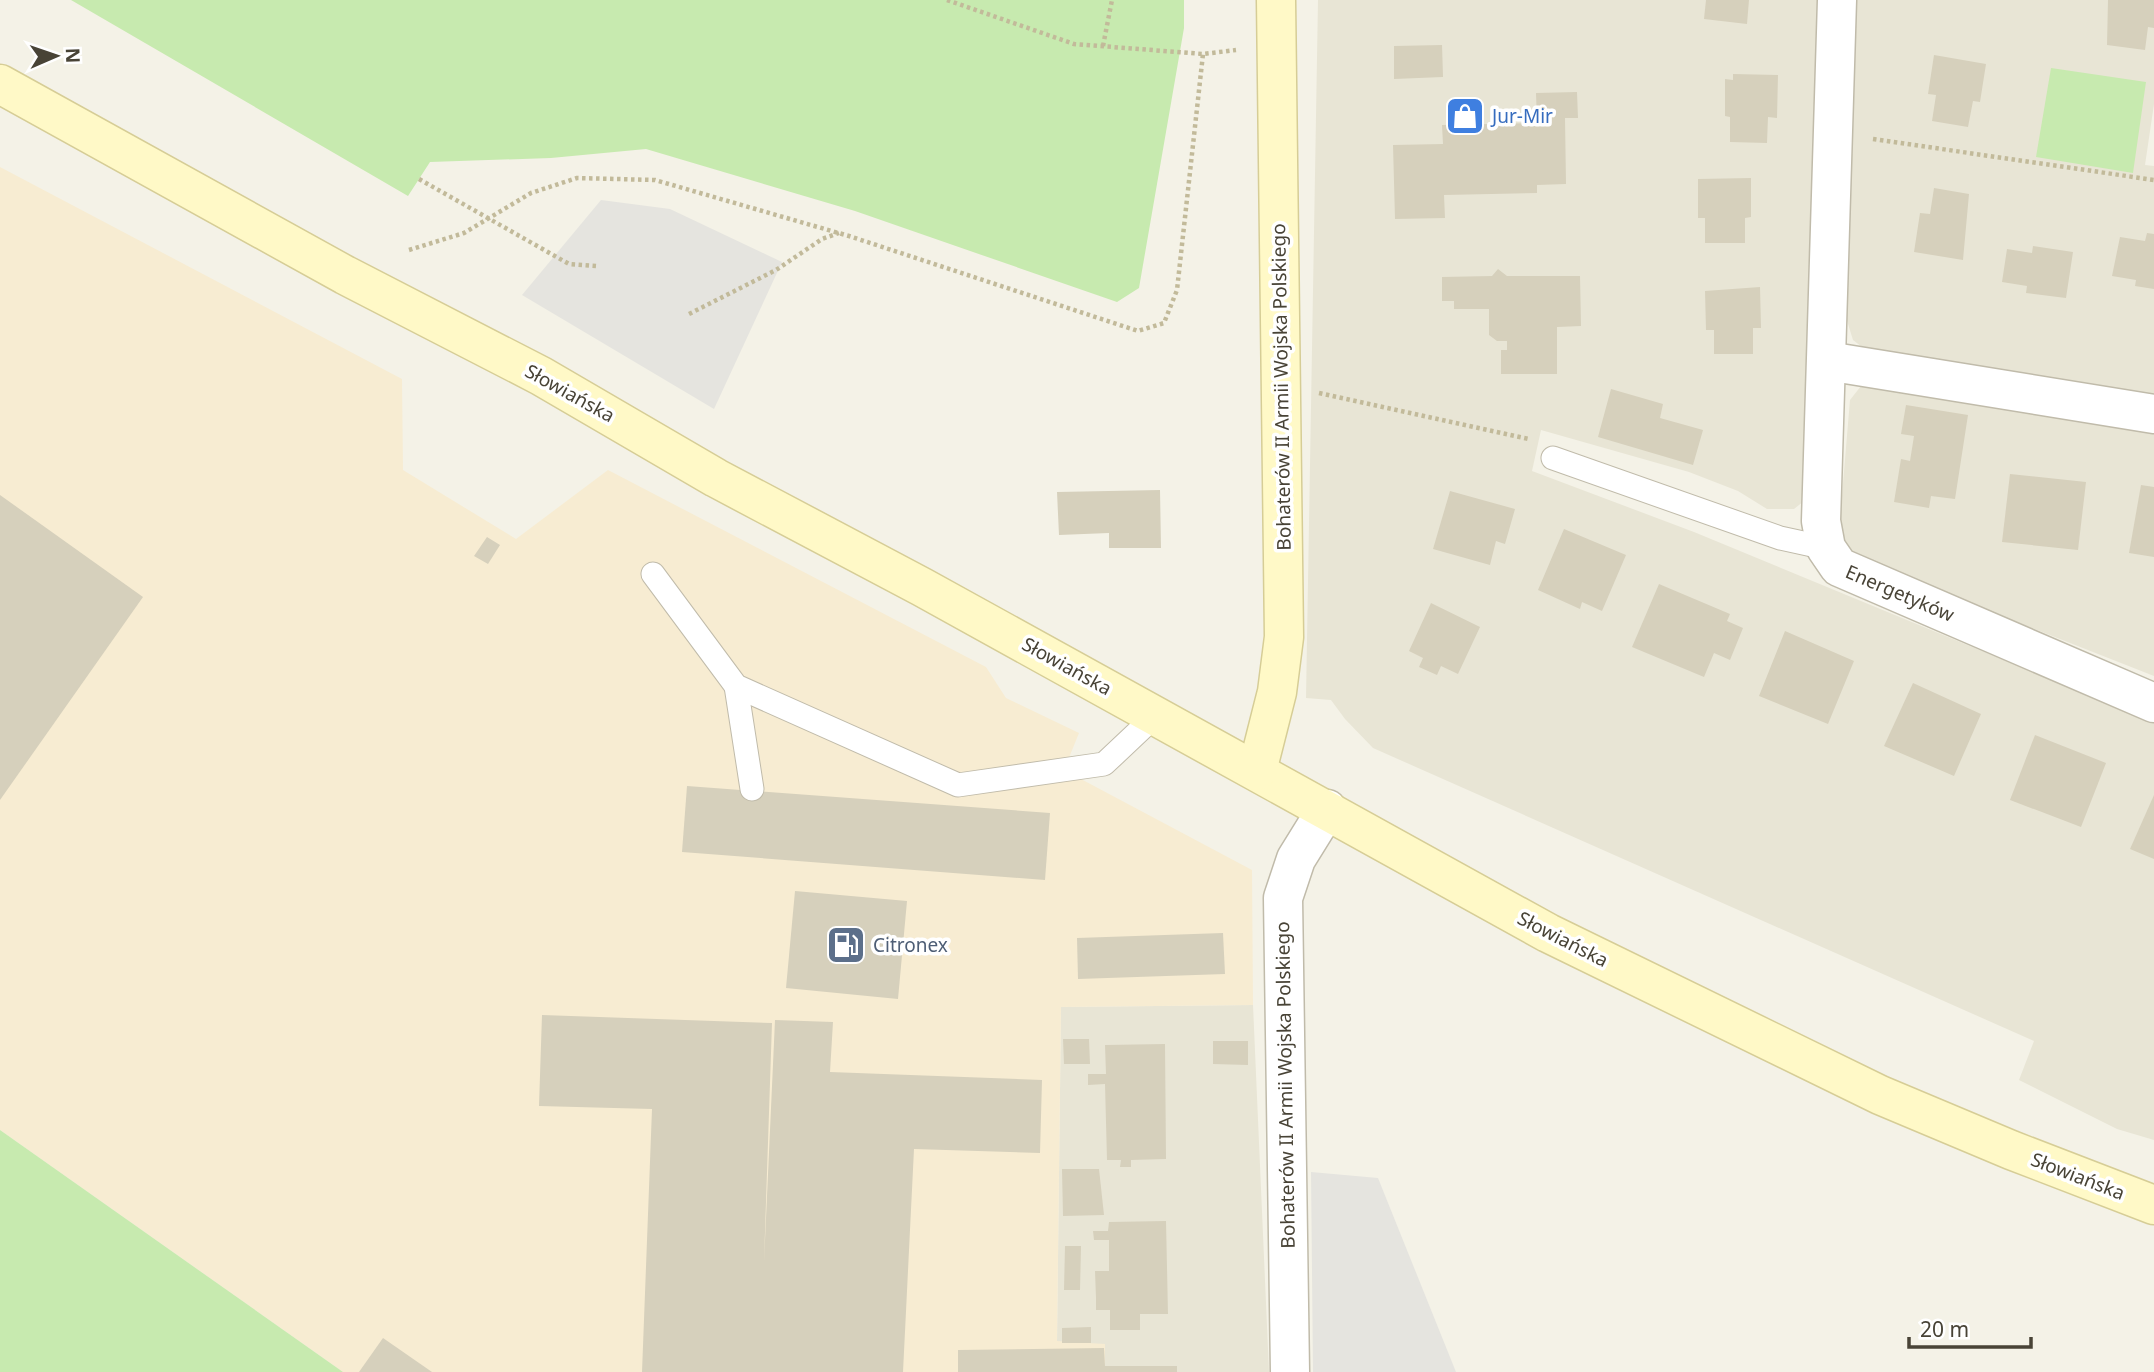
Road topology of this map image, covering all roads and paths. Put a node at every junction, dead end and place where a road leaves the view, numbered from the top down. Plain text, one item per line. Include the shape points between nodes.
1 (947, 0) edge
2 (1112, 0) edge
3 (1276, 0) edge
4 (1837, 0) edge
5 (1103, 46) junction
6 (1277, 46) junction
7 (1203, 54) junction
8 (0, 85) edge
9 (1834, 133) junction
10 (419, 179) dead end
11 (2154, 180) edge
12 (488, 219) junction
13 (840, 233) junction
14 (409, 250) dead end
15 (596, 266) dead end
16 (689, 314) dead end
17 (1827, 361) junction
18 (1309, 390) dead end
19 (2154, 414) edge
20 (1553, 458) joint
21 (1826, 548) junction
22 (653, 574) dead end
23 (736, 686) junction
24 (2154, 703) edge
25 (1156, 715) junction
26 (1257, 771) junction
27 (752, 789) dead end
28 (1326, 809) junction
29 (2154, 1205) edge
30 (1290, 1372) edge

1 - 5 path via 1074,44
2 - 5 path
3 - 6 street, Bohaterów II Armii Wojska Polskiego
4 - 9 street, Energetyków
5 - 7 path
6 - 7 path
6 - 26 street, Bohaterów II Armii Wojska Polskiego via 1284,637 1277,692
7 - 13 path via 1177,290 1164,323 1138,331 1115,325
8 - 25 street, Słowiańska
9 - 11 path
9 - 17 street, Energetyków
10 - 12 path
12 - 13 path via 531,193 577,178 655,180
12 - 14 path via 464,233
12 - 15 path via 569,264
13 - 16 path
17 - 19 street
17 - 21 street, Energetyków via 1821,521
18 - 20 path via 1555,445
20 - 21 lane via 1780,538
21 - 24 street, Energetyków via 1839,567
22 - 23 lane
23 - 25 lane via 958,785 1104,764
23 - 27 lane
25 - 26 street, Słowiańska
26 - 28 street, Słowiańska
28 - 29 street, Słowiańska via 1548,933 1752,1034 1928,1115
28 - 30 street, Bohaterów II Armii Wojska Polskiego via 1296,859 1283,898

